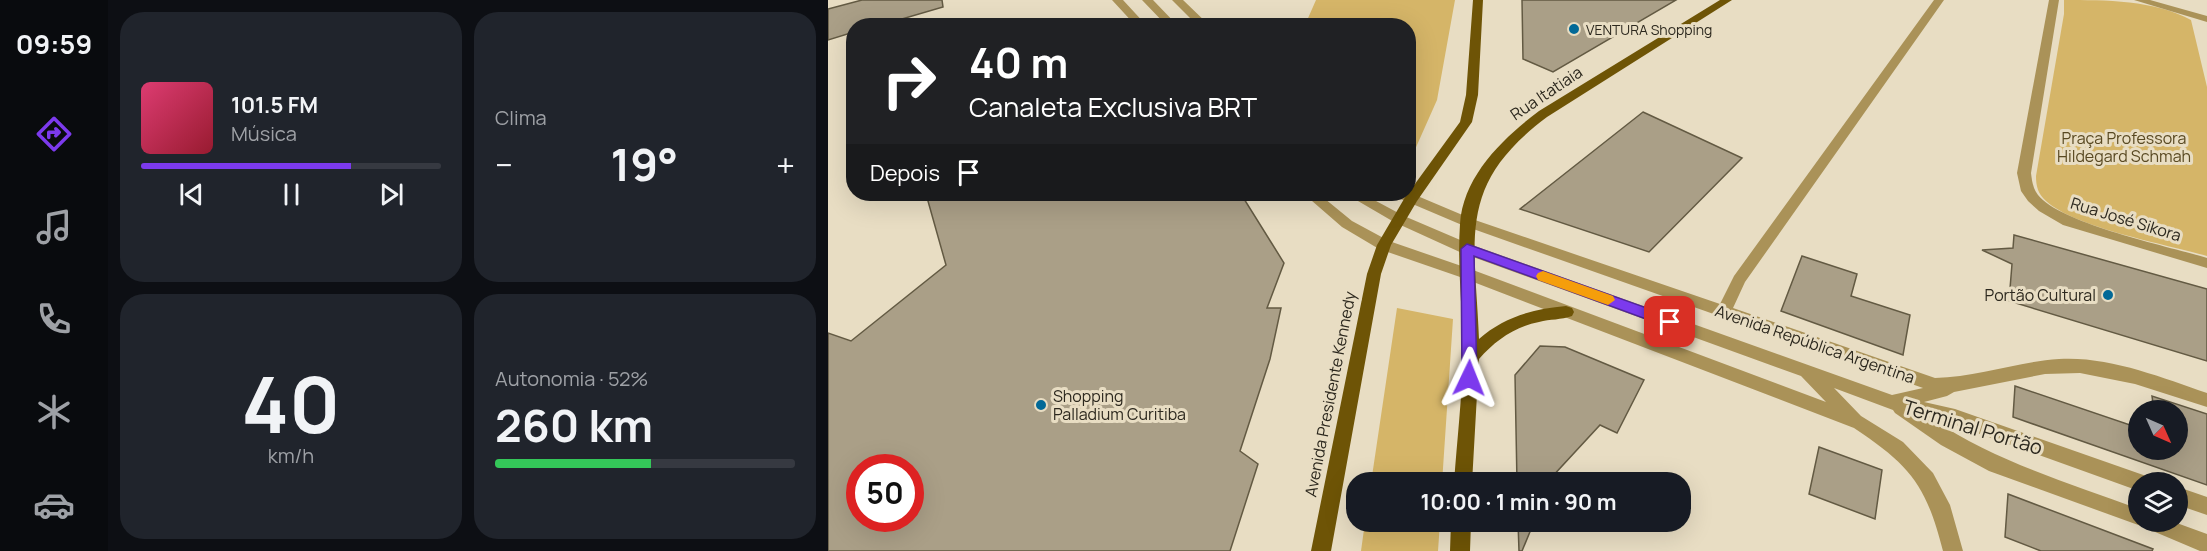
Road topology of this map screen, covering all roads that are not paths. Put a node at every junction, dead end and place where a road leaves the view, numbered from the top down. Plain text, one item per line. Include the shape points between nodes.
1 (1117, 0) edge
2 (1147, 0) edge
3 (1177, 0) edge
4 (1478, 0) edge
5 (1728, 0) edge
6 (1939, 0) edge
7 (2055, 0) edge
8 (2139, 0) edge
9 (1134, 18) edge
10 (1165, 18) edge
11 (1196, 18) edge
12 (2207, 18) edge
13 (2207, 26) edge
14 (2207, 32) edge
15 (1416, 184) edge
16 (1416, 200) edge
17 (1319, 201) edge
18 (1366, 201) edge
19 (1405, 201) edge
20 (1400, 219) junction
21 (1467, 222) junction
22 (1384, 245) junction
23 (1467, 249) junction
24 (2207, 263) edge
25 (1468, 274) junction
26 (1566, 312) junction
27 (1723, 313) junction
28 (1471, 357) junction
29 (1804, 371) junction
30 (1959, 386) junction
31 (2207, 400) edge
32 (1892, 402) junction
33 (1860, 423) junction
34 (1464, 472) edge
35 (2128, 478) edge
36 (2188, 499) edge
37 (2207, 506) edge
38 (2128, 514) edge
39 (1461, 532) edge
40 (2175, 532) edge
41 (2207, 544) edge
42 (1322, 551) edge
43 (1460, 551) edge
44 (1953, 551) edge

1 - 9 street
2 - 10 street
3 - 11 street
4 - 15 main road, Avenida Presidente Kennedy via 1472,95 1466,122
5 - 21 main road, Rua Itatiaia via 1516,134 1484,173
6 - 27 street via 1739,280
7 - 24 street, Rua José Sikora via 2024,173 2025,186 2037,203 2068,222
8 - 12 street
13 - 14 street
16 - 21 street, Avenida República Argentina
17 - 22 street via 1347,225
18 - 20 street
19 - 20 main road, Avenida Presidente Kennedy
20 - 22 main road, Avenida Presidente Kennedy
20 - 23 street
21 - 23 main road, Rua Itatiaia
21 - 27 street, Avenida República Argentina
22 - 25 street
22 - 42 main road, Avenida Presidente Kennedy via 1370,292
23 - 25 main road, Rua Itatiaia
23 - 29 street
25 - 26 street
25 - 28 main road
26 - 28 main road via 1509,324
26 - 33 street
27 - 30 street, Avenida República Argentina via 1911,378
28 - 34 main road
29 - 32 street
29 - 33 street
30 - 31 street, Avenida República Argentina via 2061,366 2124,374
30 - 32 street
32 - 35 street, Terminal Portão via 1955,417
32 - 38 street, Terminal Portão via 1947,439 1996,465
33 - 44 street via 1910,459 1928,481 1941,506
36 - 37 street
39 - 43 main road
40 - 41 street

